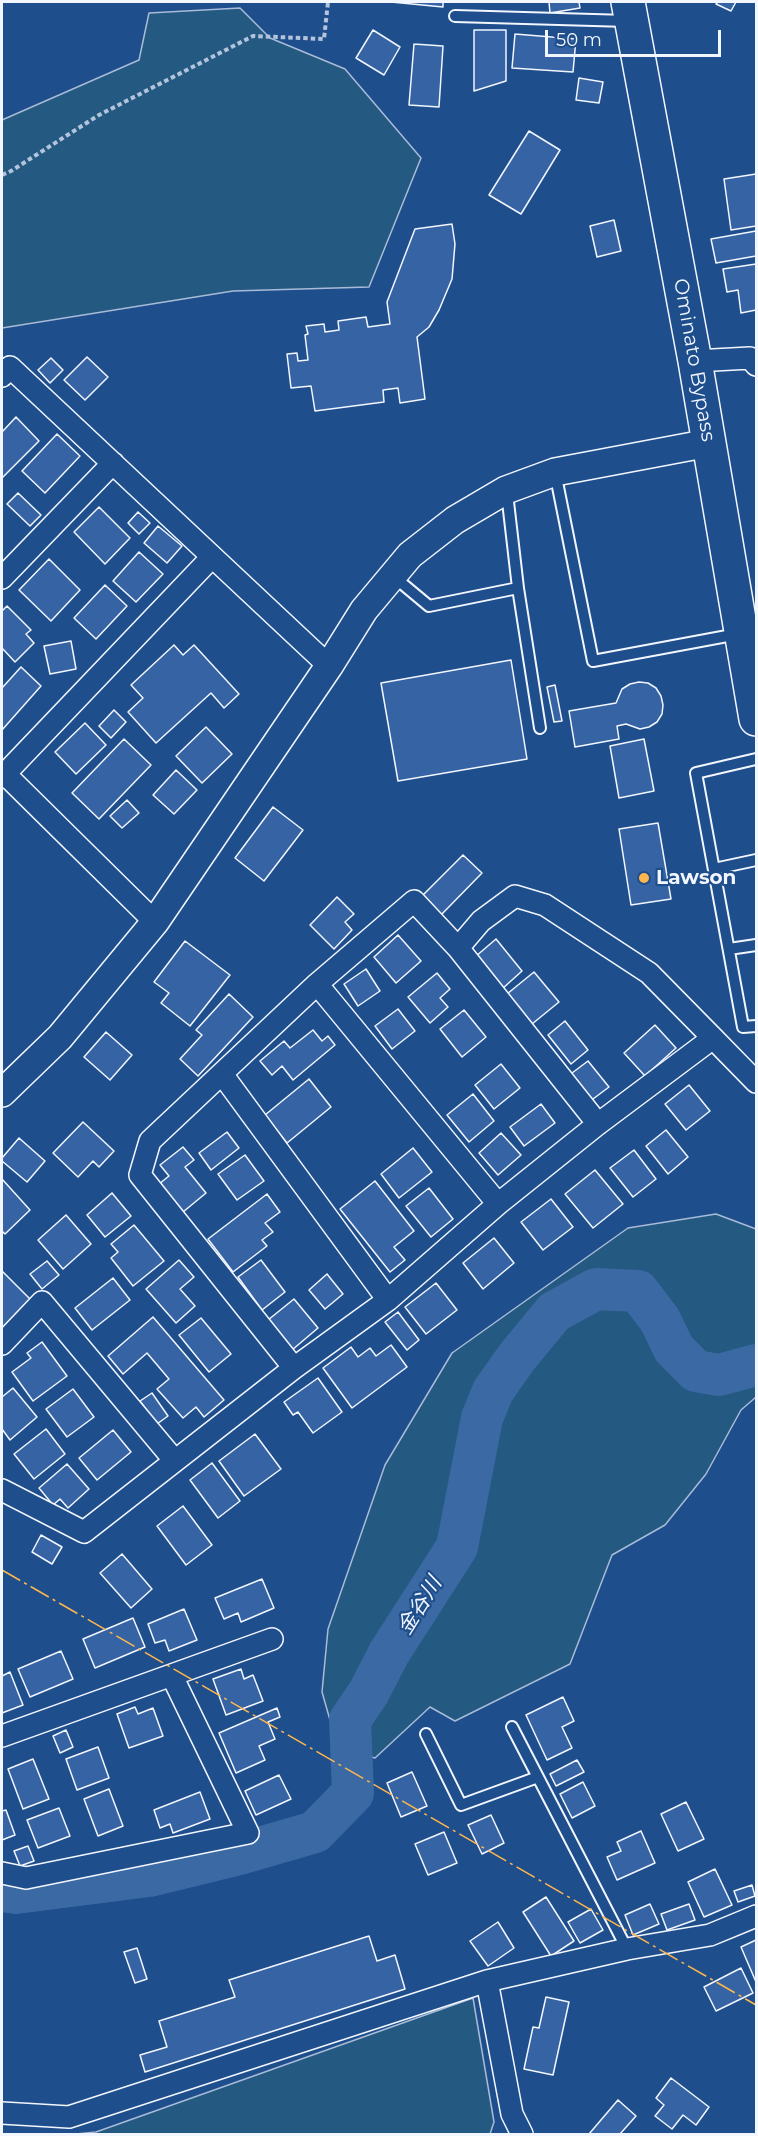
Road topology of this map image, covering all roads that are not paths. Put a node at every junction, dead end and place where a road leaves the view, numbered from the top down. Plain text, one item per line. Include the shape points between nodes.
1 (630, 11) edge
2 (455, 16) dead end
3 (695, 361) junction
4 (756, 365) edge
5 (2, 376) edge
6 (709, 442) junction
7 (113, 463) junction
8 (555, 472) junction
9 (506, 490) junction
10 (211, 558) junction
11 (393, 575) junction
12 (2, 578) edge
13 (518, 588) junction
14 (742, 633) junction
15 (329, 666) junction
16 (756, 719) edge
17 (540, 728) dead end
18 (756, 759) edge
19 (2, 774) edge
20 (756, 860) edge
21 (714, 868) junction
22 (155, 922) junction
23 (756, 945) edge
24 (458, 948) junction
25 (729, 949) junction
26 (317, 984) junction
27 (756, 1026) edge
28 (713, 1038) junction
29 (222, 1074) junction
30 (756, 1082) edge
31 (2, 1093) edge
32 (598, 1124) junction
33 (498, 1204) junction
34 (388, 1300) junction
35 (2, 1344) edge
36 (294, 1368) junction
37 (175, 1461) junction
38 (2, 1490) edge
39 (272, 1639) dead end
40 (172, 1677) junction
41 (512, 1727) dead end
42 (426, 1734) dead end
43 (2, 1736) edge
44 (538, 1777) junction
45 (2, 1873) edge
46 (756, 1916) edge
47 (627, 1949) junction
48 (487, 1981) junction
49 (2, 2113) edge
50 (522, 2134) edge

1 - 2 lane
1 - 3 highway, Ominato Bypass
3 - 4 street via 750,358
3 - 6 highway, Ominato Bypass
5 - 7 street via 10,367
6 - 8 street
6 - 14 highway, Ominato Bypass
7 - 10 street
7 - 12 street
8 - 9 street
8 - 14 lane via 593,661
9 - 11 street via 455,520 410,555
9 - 13 lane
10 - 15 street
10 - 19 street
11 - 13 lane via 429,606
11 - 15 street via 364,610
13 - 17 lane
14 - 16 highway, Ominato Bypass
15 - 22 street
18 - 21 lane via 696,773
19 - 22 street
20 - 21 lane
21 - 25 lane
22 - 31 street via 60,1037
23 - 25 lane
24 - 26 street via 414,901
24 - 28 street via 481,921 516,896 545,905 649,973
24 - 32 street
25 - 27 lane via 743,1028
26 - 29 street
26 - 33 street
28 - 30 street
28 - 32 street
29 - 34 street
29 - 36 street via 150,1141 140,1175
32 - 33 street
33 - 34 street
34 - 36 street
35 - 37 street via 42,1302
36 - 37 street
37 - 38 street via 84,1532
39 - 40 street
40 - 43 street
40 - 45 street via 248,1833 26,1878
41 - 44 lane
42 - 44 lane via 461,1804
44 - 47 lane
46 - 47 street via 710,1935
47 - 48 street
48 - 49 street via 69,2117
48 - 50 street via 512,2114

